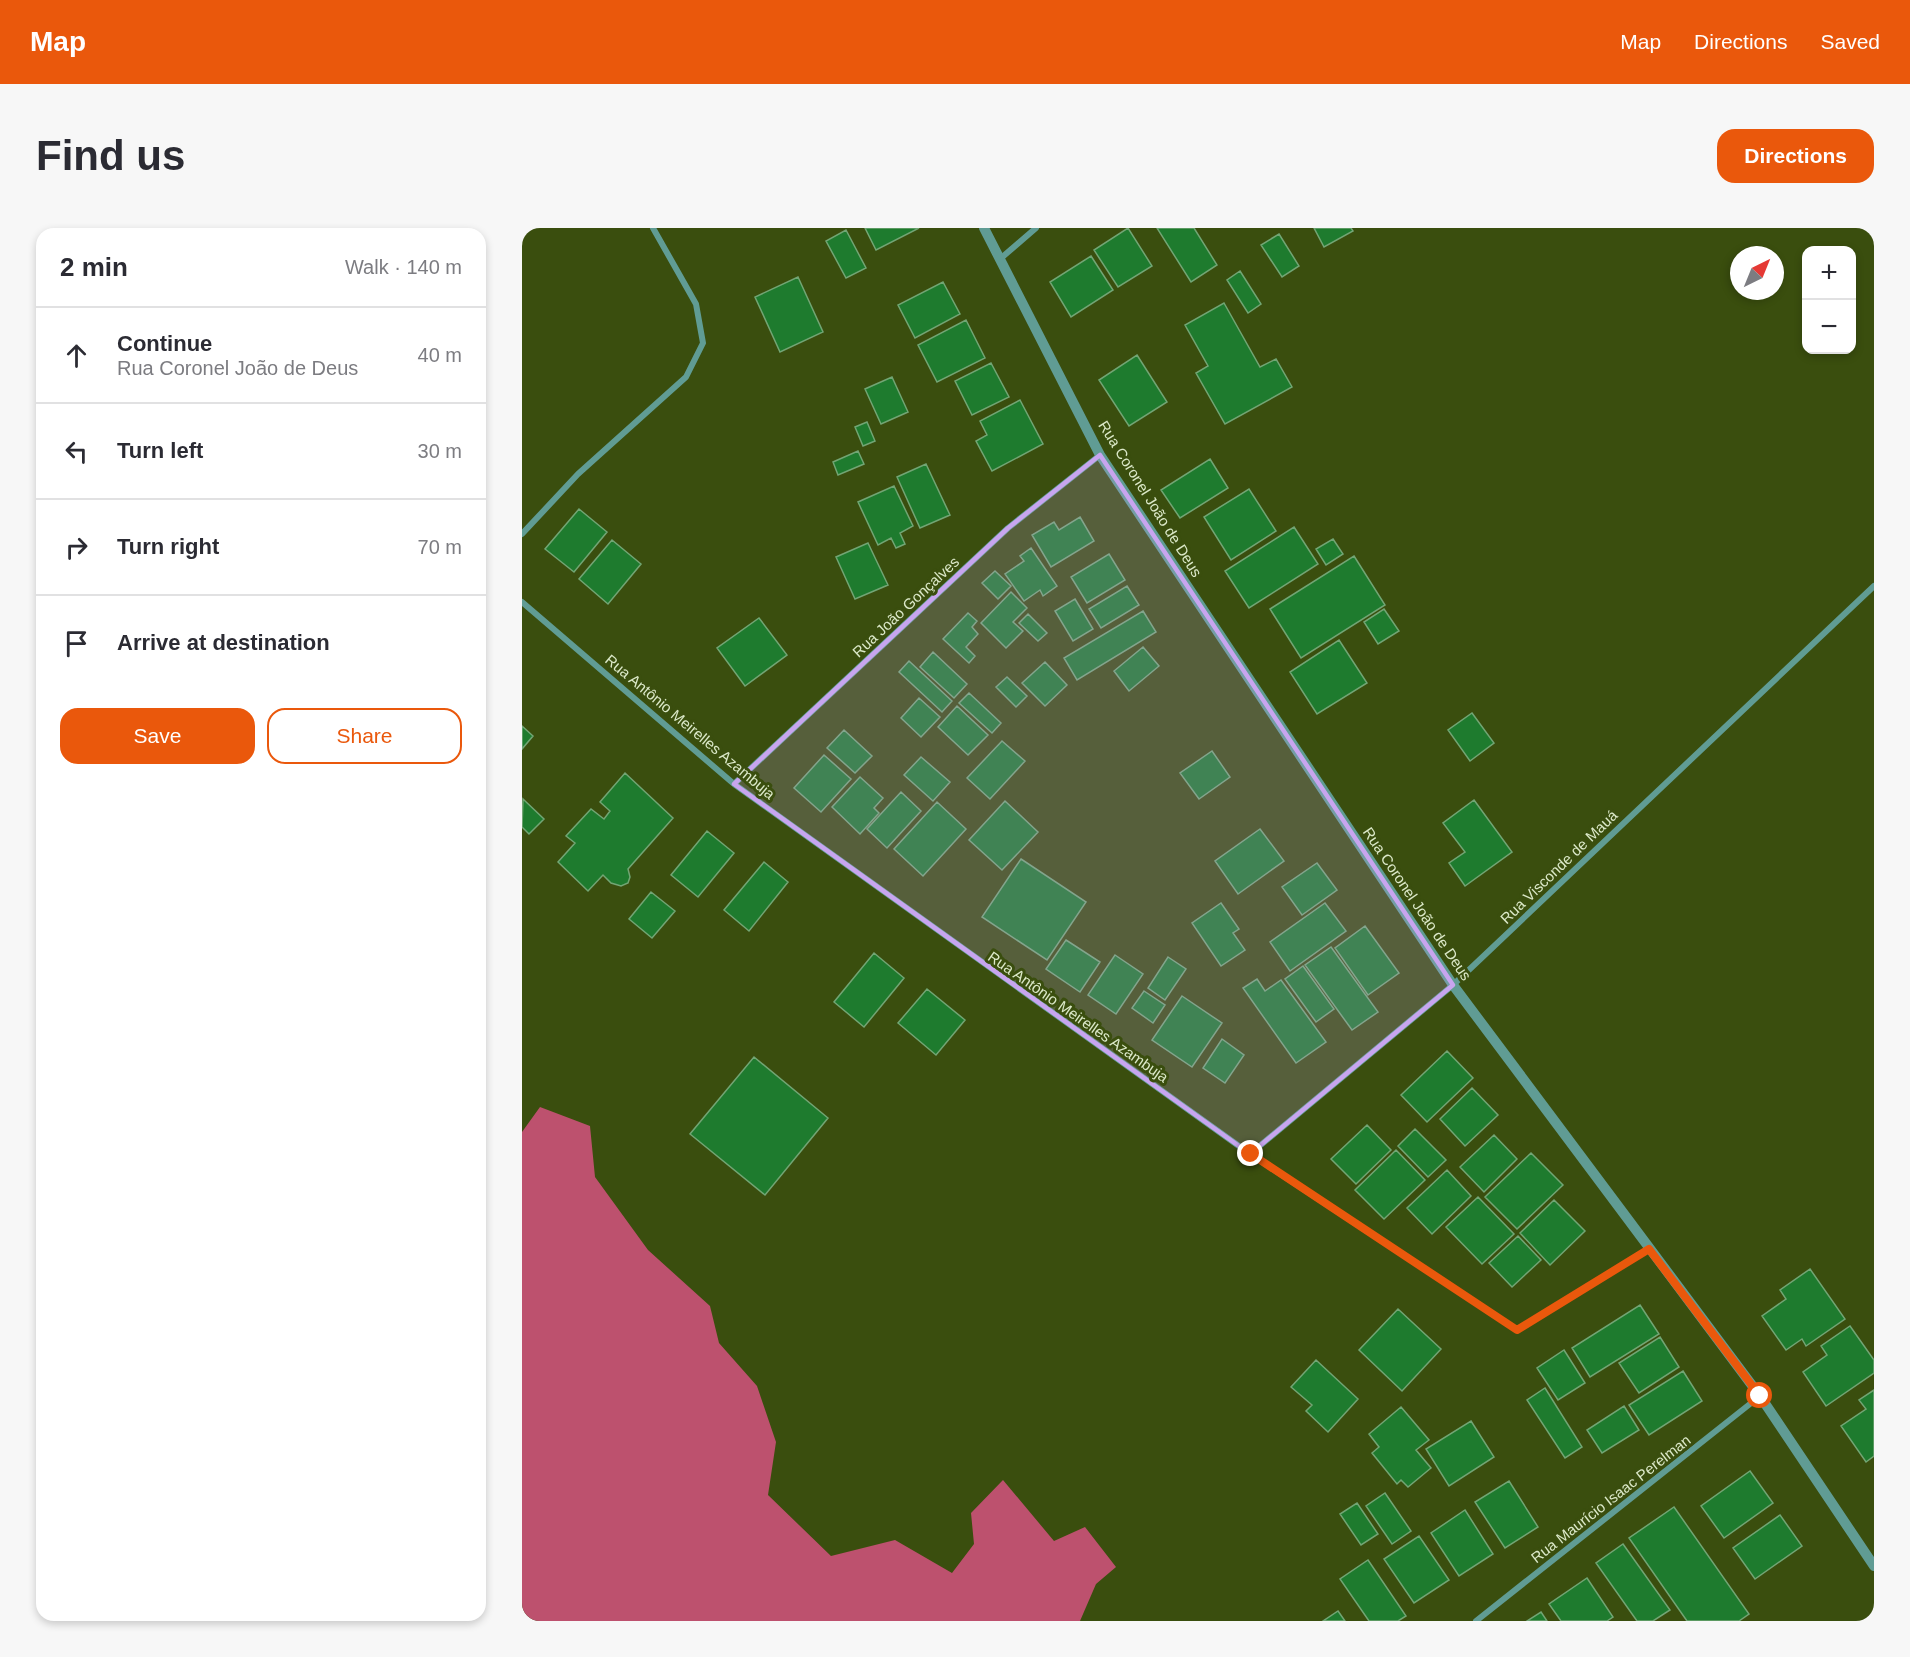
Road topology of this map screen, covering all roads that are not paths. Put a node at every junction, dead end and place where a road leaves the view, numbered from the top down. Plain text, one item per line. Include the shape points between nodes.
1 (653, 228) edge
2 (984, 228) edge
3 (1036, 228) edge
4 (1000, 259) junction
5 (1100, 455) junction
6 (522, 534) edge
7 (1874, 586) edge
8 (522, 602) edge
9 (734, 784) junction
10 (1453, 985) junction
11 (1251, 1154) junction
12 (1649, 1249) junction
13 (1760, 1396) junction
14 (1874, 1566) edge
15 (1476, 1621) edge

1 - 6 street via 696,304 703,343 686,377 578,474
2 - 4 street, Rua Coronel João de Deus
3 - 4 street
4 - 5 street, Rua Coronel João de Deus
5 - 9 street, Rua João Gonçalves via 1008,528
5 - 10 street, Rua Coronel João de Deus
7 - 10 street, Rua Visconde de Mauá
8 - 9 street, Rua Antônio Meirelles Azambuja
9 - 11 street, Rua Antônio Meirelles Azambuja
10 - 11 street, Rua Visconde de Mauá
10 - 12 street, Rua Coronel João de Deus
11 - 12 street, Rua Antônio Meirelles Azambuja via 1517,1330
12 - 13 street, Rua Coronel João de Deus
13 - 14 street, Rua Coronel João de Deus
13 - 15 street, Rua Maurício Isaac Perelman

